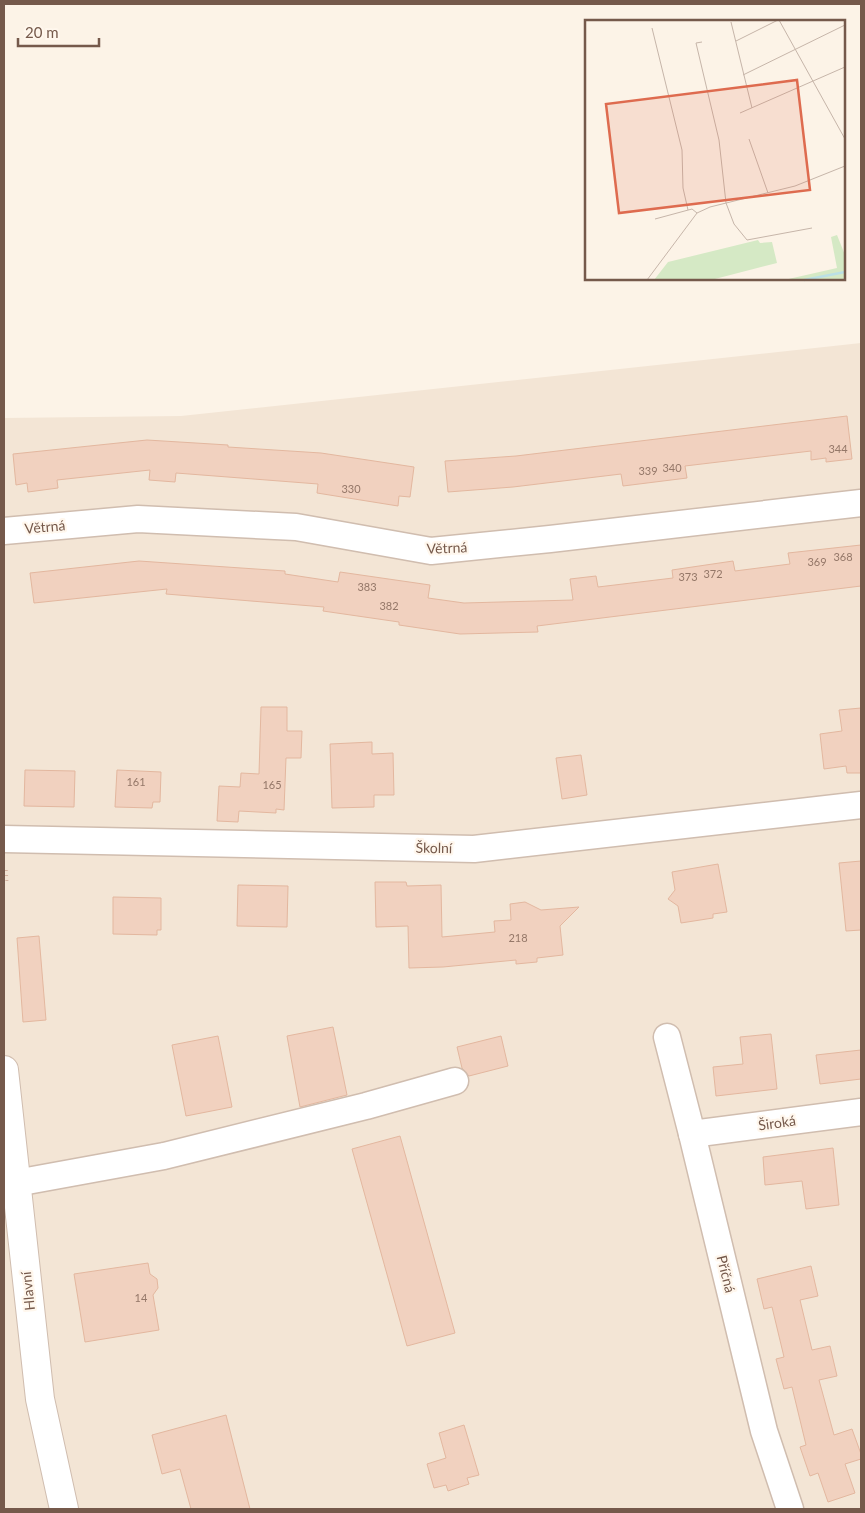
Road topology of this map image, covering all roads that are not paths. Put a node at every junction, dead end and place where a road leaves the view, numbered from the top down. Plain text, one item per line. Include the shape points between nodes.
1 (861, 504) edge
2 (4, 531) edge
3 (861, 805) edge
4 (4, 839) edge
5 (667, 1037) dead end
6 (4, 1070) edge
7 (455, 1081) dead end
8 (861, 1112) edge
9 (692, 1134) junction
10 (16, 1183) junction
11 (64, 1509) edge
12 (790, 1509) edge

1 - 2 street, Větrná via 431,551 296,527 138,518
3 - 4 street, Školní via 474,849
5 - 9 street, Příčná
6 - 10 street, Hlavní
7 - 10 street via 164,1156
8 - 9 street, Široká
9 - 12 street, Příčná via 764,1431
10 - 11 street, Hlavní via 40,1398

